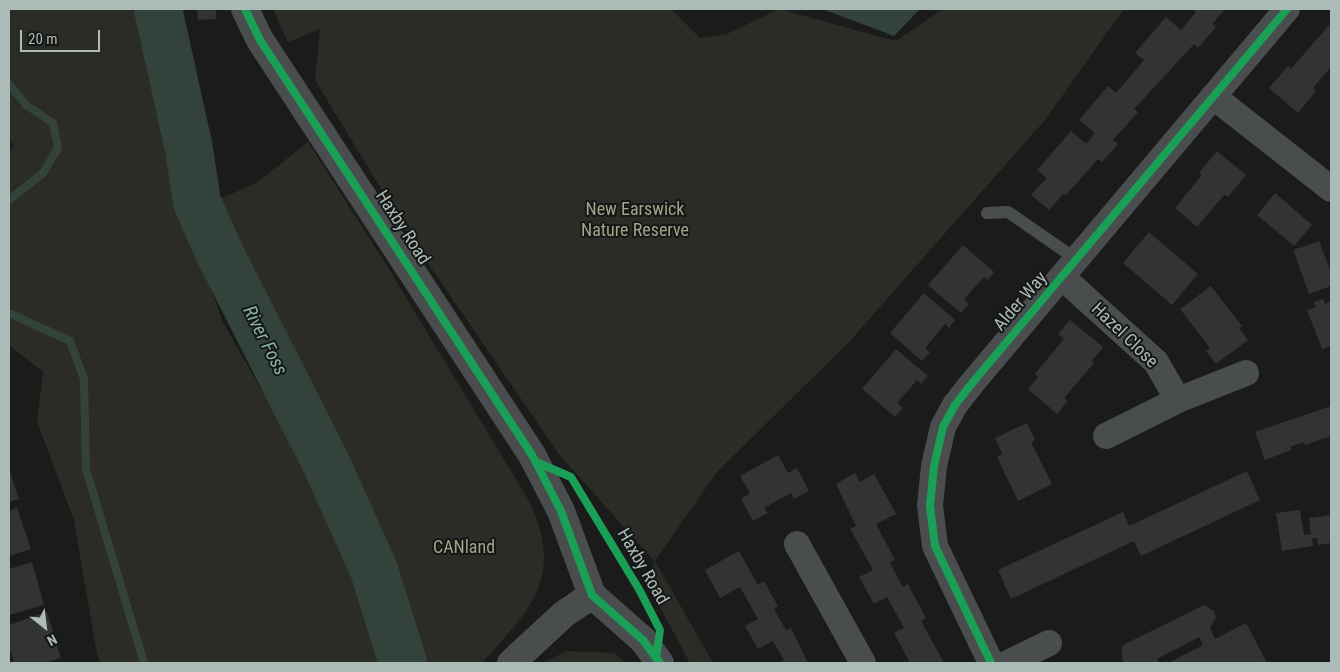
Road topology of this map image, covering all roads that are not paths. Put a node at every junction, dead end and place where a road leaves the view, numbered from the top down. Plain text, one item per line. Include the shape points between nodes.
1 (245, 9) edge
2 (1286, 9) edge
3 (1214, 97) junction
4 (1331, 189) edge
5 (987, 213) dead end
6 (1069, 268) junction
7 (1246, 373) dead end
8 (1178, 400) junction
9 (1106, 436) dead end
10 (797, 544) dead end
11 (592, 596) junction
12 (1049, 643) dead end
13 (511, 663) edge
14 (660, 663) edge
15 (863, 663) edge
16 (991, 663) edge
17 (1008, 663) edge

1 - 11 street, Haxby Road via 266,48 532,455 561,511
2 - 3 street, Alder Way
3 - 4 street
3 - 6 street, Alder Way
5 - 6 lane via 1008,212
6 - 8 street, Hazel Close via 1156,362
6 - 16 street, Alder Way via 955,405 944,427 934,466 930,506 935,546
7 - 8 street
8 - 9 street
10 - 15 street
11 - 13 street via 564,614
11 - 14 street, Haxby Road via 643,640
12 - 17 street

